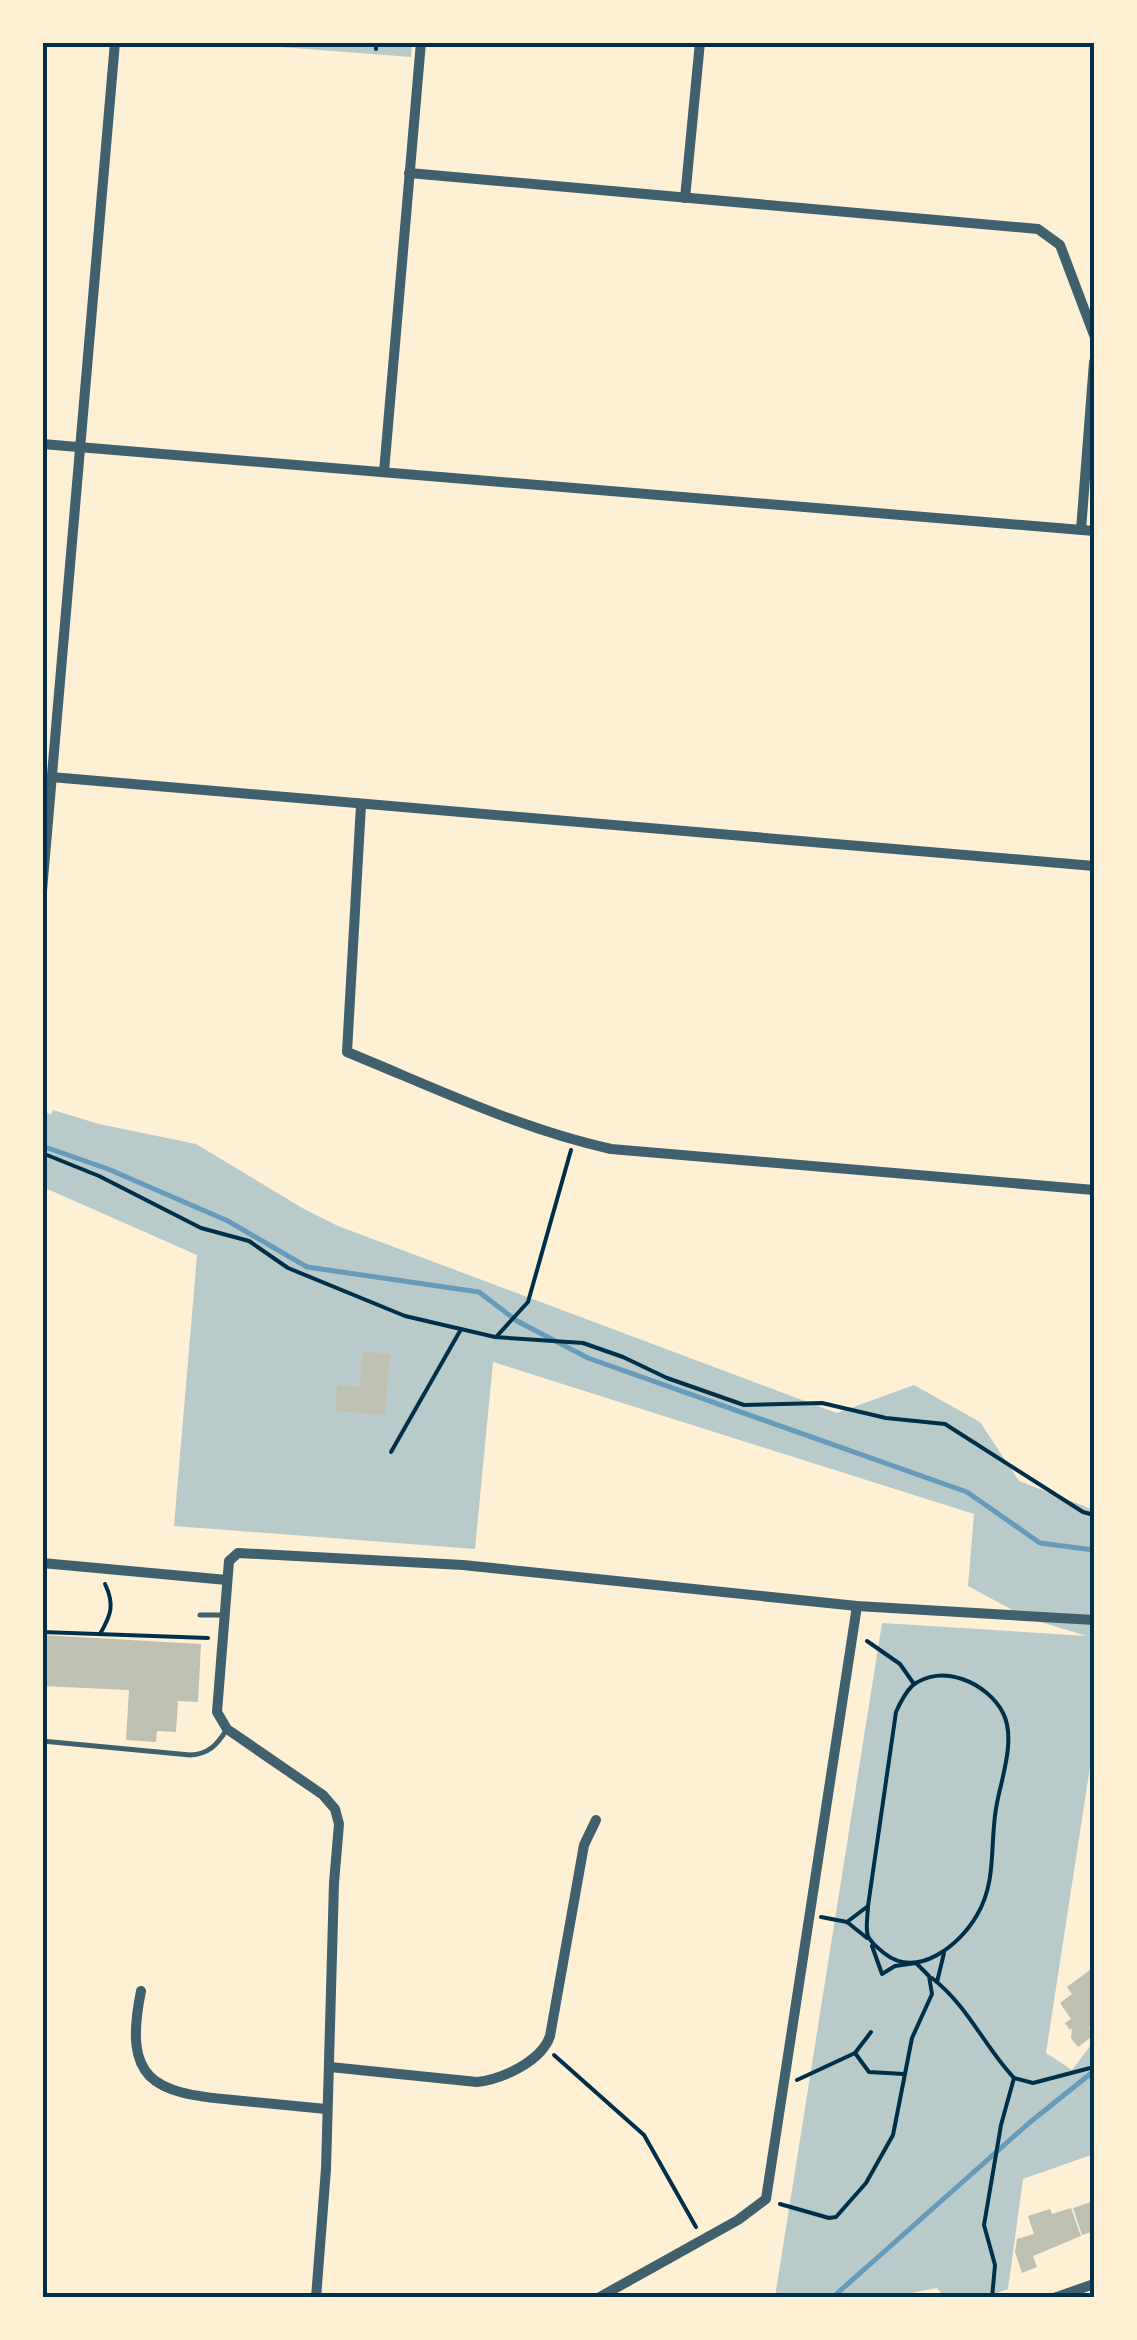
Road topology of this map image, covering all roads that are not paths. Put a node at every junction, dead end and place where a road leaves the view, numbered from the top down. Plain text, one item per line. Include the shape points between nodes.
1 (116, 42) edge
2 (421, 42) edge
3 (700, 42) edge
4 (409, 173) junction
5 (685, 198) junction
6 (1094, 335) edge
7 (1094, 362) edge
8 (42, 444) edge
9 (80, 447) junction
10 (384, 472) junction
11 (1081, 530) junction
12 (1094, 531) edge
13 (52, 777) junction
14 (46, 800) edge
15 (361, 805) junction
16 (1094, 866) edge
17 (42, 892) edge
18 (1094, 1190) edge
19 (42, 1564) edge
20 (227, 1580) junction
21 (857, 1606) junction
22 (219, 1615) junction
23 (200, 1616) dead end
24 (1094, 1620) edge
25 (227, 1728) junction
26 (42, 1741) edge
27 (596, 1820) dead end
28 (140, 1991) dead end
29 (330, 2068) junction
30 (326, 2109) junction
31 (1094, 2284) edge
32 (316, 2298) edge
33 (598, 2298) edge
34 (1054, 2298) edge

1 - 9 street
2 - 4 street
3 - 5 street
4 - 5 street
4 - 10 street
5 - 6 street via 1038,229 1060,246
7 - 11 street
8 - 9 street
9 - 10 street
9 - 13 street
10 - 11 street
11 - 12 street
13 - 14 street
13 - 15 street
14 - 17 street
15 - 16 street
15 - 18 street via 347,1052 611,1149
19 - 20 street
20 - 21 street via 229,1560 238,1553 463,1566
20 - 22 street
21 - 24 street
21 - 33 street via 766,2200
22 - 23 lane
22 - 25 street via 217,1712
25 - 26 lane via 202,1755
25 - 29 street via 323,1795 338,1816
27 - 29 street via 584,1845 550,2036 533,2059 484,2081
28 - 30 street via 136,2048 162,2087 187,2096
29 - 30 street
30 - 32 street
31 - 34 street

